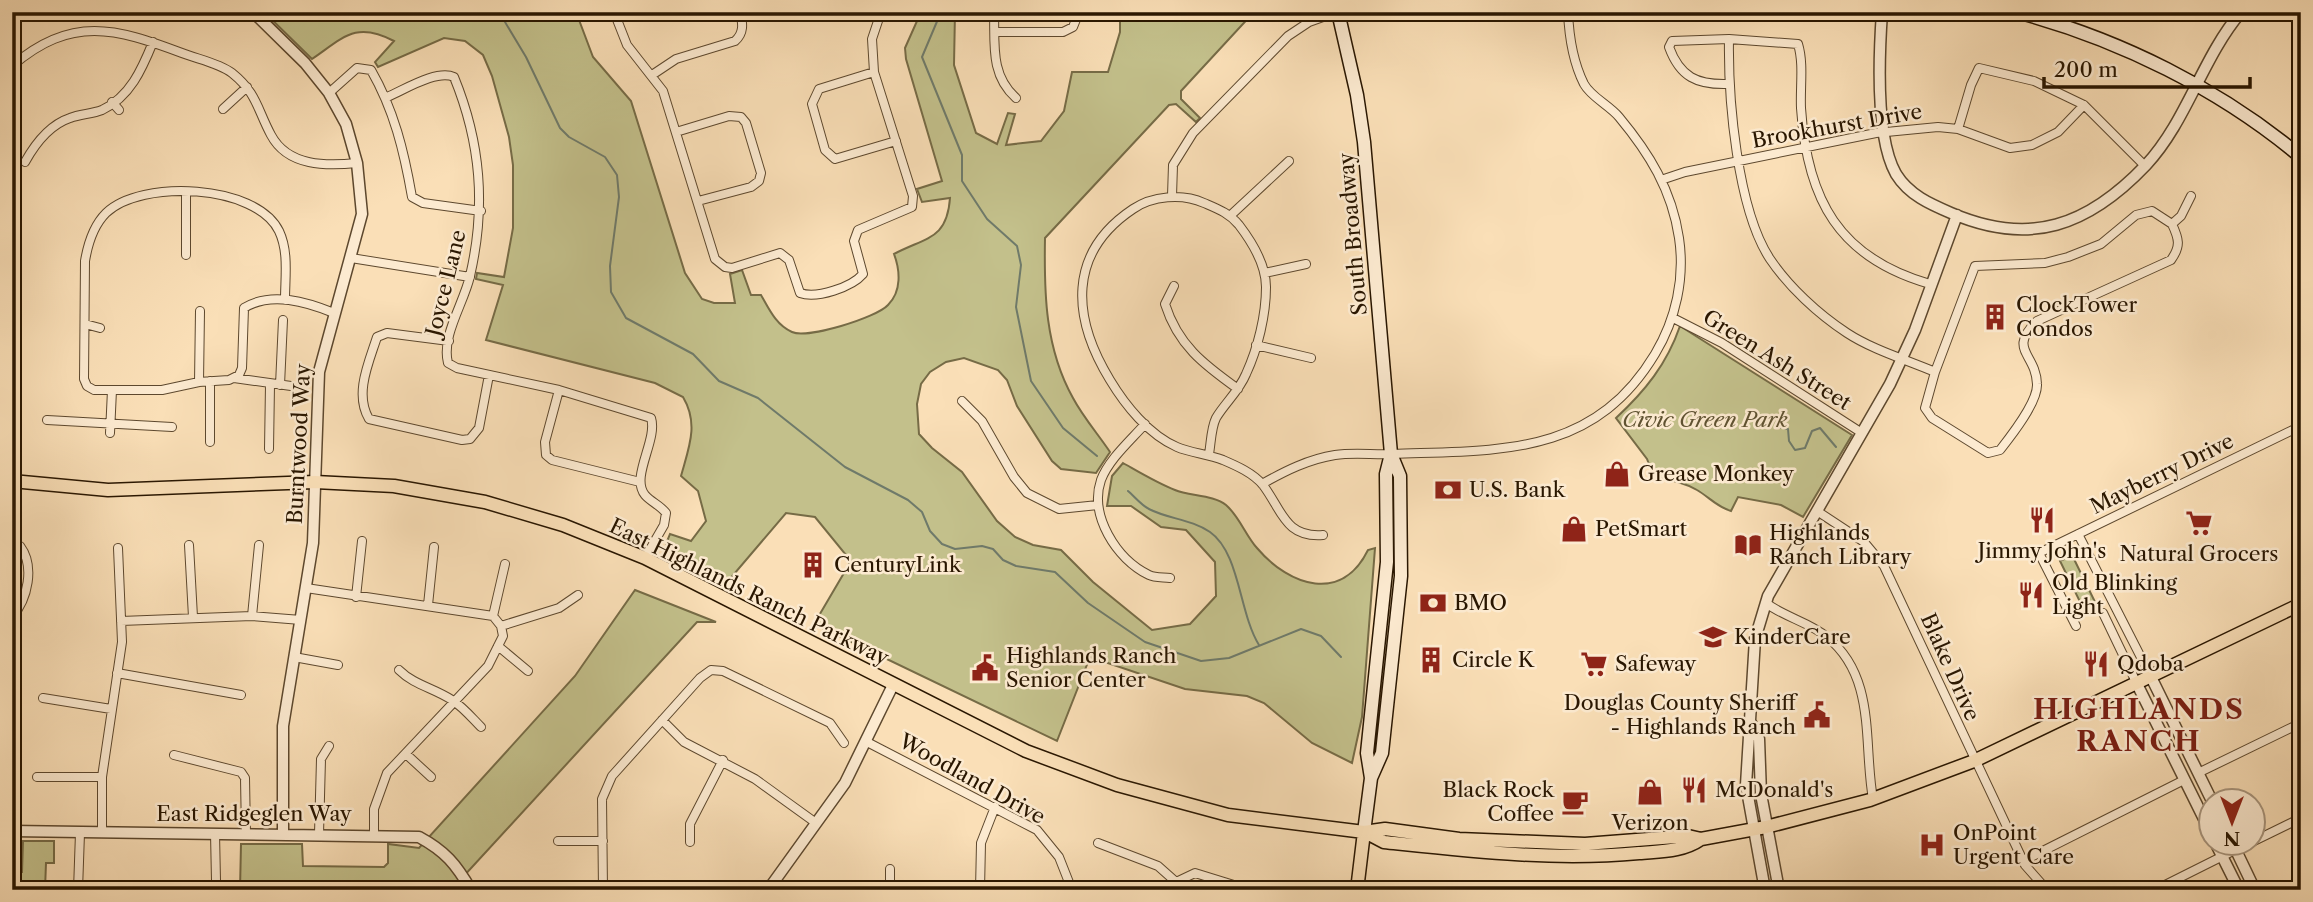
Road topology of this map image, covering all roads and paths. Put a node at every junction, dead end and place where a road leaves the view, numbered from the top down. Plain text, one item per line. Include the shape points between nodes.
1 (253, 12) edge
2 (614, 12) edge
3 (740, 12) edge
4 (881, 12) edge
5 (994, 12) edge
6 (1079, 12) edge
7 (1338, 12) edge
8 (1568, 12) edge
9 (1882, 12) edge
10 (2017, 12) edge
11 (2241, 12) edge
12 (995, 32) junction
13 (1729, 39) junction
14 (153, 42) junction
15 (12, 66) edge
16 (874, 72) junction
17 (652, 75) junction
18 (1728, 83) junction
19 (2196, 86) junction
20 (247, 88) junction
21 (329, 93) junction
22 (387, 97) junction
23 (1016, 98) dead end
24 (112, 102) junction
25 (2084, 105) junction
26 (223, 109) dead end
27 (120, 110) dead end
28 (1958, 129) junction
29 (676, 132) junction
30 (1885, 132) junction
31 (896, 141) junction
32 (1808, 147) junction
33 (2301, 157) edge
34 (1289, 161) dead end
35 (1738, 161) junction
36 (24, 162) dead end
37 (357, 163) junction
38 (2145, 166) junction
39 (1664, 179) junction
40 (186, 193) junction
41 (1172, 196) junction
42 (2191, 196) dead end
43 (698, 201) junction
44 (481, 211) junction
45 (1231, 215) junction
46 (1957, 215) junction
47 (2172, 224) junction
48 (186, 255) dead end
49 (351, 258) junction
50 (1307, 264) dead end
51 (1265, 274) junction
52 (470, 278) junction
53 (1930, 285) junction
54 (1174, 286) dead end
55 (285, 300) junction
56 (200, 311) dead end
57 (334, 313) junction
58 (1672, 318) junction
59 (283, 320) dead end
60 (85, 324) junction
61 (100, 328) dead end
62 (449, 341) junction
63 (1256, 345) junction
64 (1311, 358) dead end
65 (1902, 359) junction
66 (1935, 372) junction
67 (489, 375) junction
68 (234, 378) junction
69 (210, 381) junction
70 (199, 382) junction
71 (270, 385) junction
72 (280, 385) junction
73 (291, 386) dead end
74 (1238, 388) junction
75 (112, 390) junction
76 (559, 390) junction
77 (962, 401) dead end
78 (47, 420) dead end
79 (1145, 424) junction
80 (2301, 426) edge
81 (172, 427) dead end
82 (110, 429) junction
83 (1862, 433) junction
84 (210, 442) dead end
85 (269, 449) dead end
86 (1209, 454) junction
87 (1391, 454) junction
88 (12, 481) edge
89 (315, 482) junction
90 (640, 482) junction
91 (1262, 484) junction
92 (1098, 505) junction
93 (1817, 511) junction
94 (2078, 534) junction
95 (1323, 535) dead end
96 (362, 541) dead end
97 (12, 544) edge
98 (189, 545) dead end
99 (259, 545) dead end
100 (434, 547) dead end
101 (118, 548) dead end
102 (645, 558) junction
103 (505, 564) dead end
104 (1170, 578) dead end
105 (306, 588) junction
106 (578, 595) dead end
107 (356, 597) junction
108 (1766, 603) junction
109 (2301, 604) edge
110 (428, 605) junction
111 (2103, 612) dead end
112 (252, 616) junction
113 (493, 616) junction
114 (12, 617) edge
115 (192, 617) junction
116 (301, 620) junction
117 (121, 621) junction
118 (501, 626) junction
119 (2076, 626) dead end
120 (498, 646) junction
121 (294, 657) junction
122 (338, 665) dead end
123 (399, 670) dead end
124 (528, 671) dead end
125 (117, 673) junction
126 (2151, 677) junction
127 (2137, 684) junction
128 (893, 685) junction
129 (241, 695) dead end
130 (43, 698) dead end
131 (455, 701) junction
132 (111, 709) junction
133 (662, 720) junction
134 (2301, 723) edge
135 (481, 727) dead end
136 (867, 742) junction
137 (844, 743) dead end
138 (329, 746) dead end
139 (406, 754) junction
140 (174, 755) dead end
141 (723, 760) junction
142 (1974, 761) junction
143 (2198, 773) junction
144 (37, 777) dead end
145 (102, 777) junction
146 (431, 777) dead end
147 (2184, 780) junction
148 (2204, 786) edge
149 (1873, 799) junction
150 (995, 807) junction
151 (2198, 809) edge
152 (2301, 818) edge
153 (816, 823) junction
154 (1759, 829) junction
155 (12, 831) edge
156 (102, 832) junction
157 (1364, 832) junction
158 (80, 833) junction
159 (215, 833) junction
160 (246, 834) junction
161 (283, 834) junction
162 (319, 834) junction
163 (374, 834) junction
164 (2268, 834) edge
165 (558, 841) dead end
166 (603, 841) junction
167 (690, 842) dead end
168 (1098, 843) dead end
169 (2239, 856) edge
170 (2222, 857) joint
171 (2022, 861) junction
172 (890, 869) dead end
173 (1173, 886) edge
174 (78, 890) edge
175 (211, 890) edge
176 (471, 890) edge
177 (603, 890) edge
178 (768, 890) edge
179 (890, 890) edge
180 (980, 890) edge
181 (1072, 890) edge
182 (1250, 890) edge
183 (1357, 890) edge
184 (1765, 890) edge
185 (1779, 890) edge
186 (2047, 890) edge
187 (2155, 890) edge
188 (2239, 890) edge
189 (2255, 890) edge

1 - 21 street, Burntwood Way
2 - 17 street via 627,45
3 - 17 street via 741,36 735,41 676,59
4 - 16 street via 872,40
5 - 12 street
6 - 12 street via 1073,27 1063,32
7 - 41 street via 1309,22 1288,36 1193,133 1173,165
7 - 87 main road, South Broadway via 1364,142
8 - 39 street via 1569,38 1585,86 1618,115
9 - 30 street via 1879,60
10 - 19 main road via 2108,43
11 - 19 street
12 - 23 street via 995,62 1004,88
13 - 18 street
13 - 18 street via 1672,41 1669,47 1677,65 1696,82
13 - 32 street via 1798,44
14 - 15 street via 111,30 67,32
14 - 20 street via 230,71
14 - 24 street via 140,74
16 - 31 street
16 - 31 street via 819,89 812,104 825,150 835,159 847,158
17 - 29 street via 663,91
18 - 35 street
19 - 33 main road
19 - 38 street
20 - 26 street
20 - 37 street via 256,96 272,137 295,158 325,166
21 - 22 street via 363,66 371,69
21 - 37 street, Burntwood Way via 346,124
22 - 44 street via 403,144 412,197 423,203
22 - 44 street, Joyce Lane via 438,76 454,77 476,146
24 - 27 street
24 - 36 street via 53,127
25 - 28 street, Brookhurst Drive via 2058,132 2032,145 2010,148
25 - 28 street via 2034,81 1979,68
25 - 38 street
28 - 30 street, Brookhurst Drive
29 - 43 street
29 - 43 street via 729,116 741,117 746,123 760,181
30 - 32 street, Brookhurst Drive
30 - 46 street via 1897,176 1918,198
31 - 43 street via 912,207 858,230 854,242 863,274 855,282 830,290 809,296 800,293 789,260 780,253 725,267 715,259
32 - 35 street, Brookhurst Drive
32 - 53 street via 1821,201 1854,247 1877,264
34 - 45 street
35 - 39 street, Brookhurst Drive
35 - 65 street via 1756,229 1788,282 1848,334
37 - 49 street, Burntwood Way via 362,214
38 - 46 street via 2081,215 2048,228 1997,229
39 - 58 street via 1675,215 1681,265
40 - 48 street
40 - 55 street via 247,201 284,232
40 - 60 street via 127,200 107,212 94,228 85,261
41 - 45 street via 1198,200
41 - 79 street via 1141,204 1110,224 1092,247 1083,282 1084,319 1096,357 1123,401
42 - 47 street
44 - 52 street, Joyce Lane
45 - 51 street via 1253,245
46 - 53 street
47 - 66 street via 2152,211 2136,215 2102,244 2068,257 2046,263 1975,266
47 - 66 street via 2179,239 2171,260 2038,321 2025,333 2022,347 2038,384 2035,398 2000,450 1988,453 1931,418 1925,408
49 - 52 street
49 - 57 street, Burntwood Way
50 - 51 street
51 - 63 street via 1264,315
52 - 62 street, Joyce Lane
53 - 65 street
54 - 74 street via 1165,304 1172,327 1194,357
55 - 57 street via 310,303
55 - 68 street via 257,300 244,308 242,368
56 - 70 street
57 - 89 street, Burntwood Way via 318,372
58 - 83 street, Green Ash Street via 1722,343
58 - 87 street via 1633,386 1609,410 1579,428 1514,448
59 - 72 street
60 - 61 street
60 - 75 street via 84,379 87,386
62 - 67 street, Joyce Lane via 448,363
62 - 67 street via 387,333 377,337 364,377 363,408 369,419 470,439 480,428
63 - 64 street
63 - 74 street
65 - 66 street
65 - 83 street
67 - 76 street
68 - 69 street
68 - 71 street
69 - 70 street
69 - 84 street
70 - 75 street via 162,390
71 - 72 street
71 - 85 street
72 - 73 street
74 - 86 street via 1215,420
75 - 82 street
76 - 90 street via 651,418 654,427
76 - 90 street via 545,442 546,455
77 - 92 street via 982,421 1027,492 1059,509
78 - 82 street
79 - 86 street via 1176,447
79 - 92 street via 1106,469
80 - 94 street, Mayberry Drive
81 - 82 street
83 - 93 street
86 - 91 street via 1240,467
87 - 91 street via 1337,454
87 - 157 main road, South Broadway via 1400,476 1402,576 1382,753 1371,778
88 - 89 main road, East Highlands Ranch Parkway via 108,489
89 - 102 main road, East Highlands Ranch Parkway via 394,486 485,502 563,525
89 - 105 street, Burntwood Way
90 - 102 street via 643,494 666,513
91 - 95 street via 1291,527 1308,536
92 - 104 street via 1108,534 1129,559 1150,576
93 - 108 street
93 - 142 street, Blake Drive via 1864,542 1884,566
94 - 119 street, Mayberry Drive via 2039,553
94 - 126 street
96 - 107 street
97 - 114 street via 27,555 29,583
98 - 115 street
99 - 112 street
100 - 110 street
101 - 117 street
102 - 128 main road, East Highlands Ranch Parkway
103 - 113 street
105 - 107 street
105 - 116 street, Burntwood Way
106 - 118 street via 559,608
107 - 110 street
108 - 149 street via 1822,633 1850,664 1865,706
108 - 154 street via 1755,639 1751,723 1759,739
109 - 126 main road, East Highlands Ranch Parkway
110 - 113 street
111 - 127 street
112 - 115 street
112 - 116 street
113 - 118 street
115 - 117 street
116 - 121 street, Burntwood Way
117 - 125 street
118 - 120 street
120 - 124 street
120 - 131 street via 488,666
121 - 122 street
121 - 161 street, Burntwood Way via 283,726
123 - 131 street via 411,681
125 - 129 street
125 - 132 street
126 - 127 main road, East Highlands Ranch Parkway
126 - 143 street
127 - 142 main road, East Highlands Ranch Parkway
127 - 147 street
128 - 136 street
128 - 157 main road, East Highlands Ranch Parkway via 1026,751 1117,785 1228,815
130 - 132 street
131 - 135 street
131 - 139 street
132 - 145 street
133 - 137 street via 700,678 710,670 723,671 830,723
133 - 141 street via 684,742
133 - 166 street via 612,776 602,799
134 - 143 street
136 - 150 street, Woodland Drive
136 - 153 street
138 - 162 street via 321,759
139 - 146 street
139 - 163 street via 387,773 377,796
140 - 160 street via 242,772
141 - 153 street
141 - 167 street via 690,824
142 - 149 main road, East Highlands Ranch Parkway
142 - 171 street, Blake Drive
143 - 148 street
144 - 145 street
145 - 156 street
147 - 151 street
147 - 171 street
149 - 154 main road, East Highlands Ranch Parkway
150 - 180 street via 981,843
150 - 181 street, Woodland Drive via 1037,830 1059,857
152 - 164 street
153 - 178 street
154 - 157 main road, East Highlands Ranch Parkway via 1701,839 1527,843
154 - 184 street
154 - 185 street
155 - 158 street, East Ridgeglen Way
156 - 158 street, East Ridgeglen Way
156 - 159 street, East Ridgeglen Way
157 - 183 main road, South Broadway
158 - 174 street
159 - 160 street, East Ridgeglen Way
159 - 175 street via 216,881
160 - 161 street, East Ridgeglen Way
161 - 162 street, East Ridgeglen Way
162 - 163 street, East Ridgeglen Way
163 - 176 street, East Ridgeglen Way via 419,837 442,850 456,863
165 - 166 street
166 - 177 street
168 - 173 street via 1158,866
169 - 189 street
170 - 187 street
170 - 188 street
171 - 186 street, Blake Drive
172 - 179 street
173 - 182 street via 1187,875 1204,874

